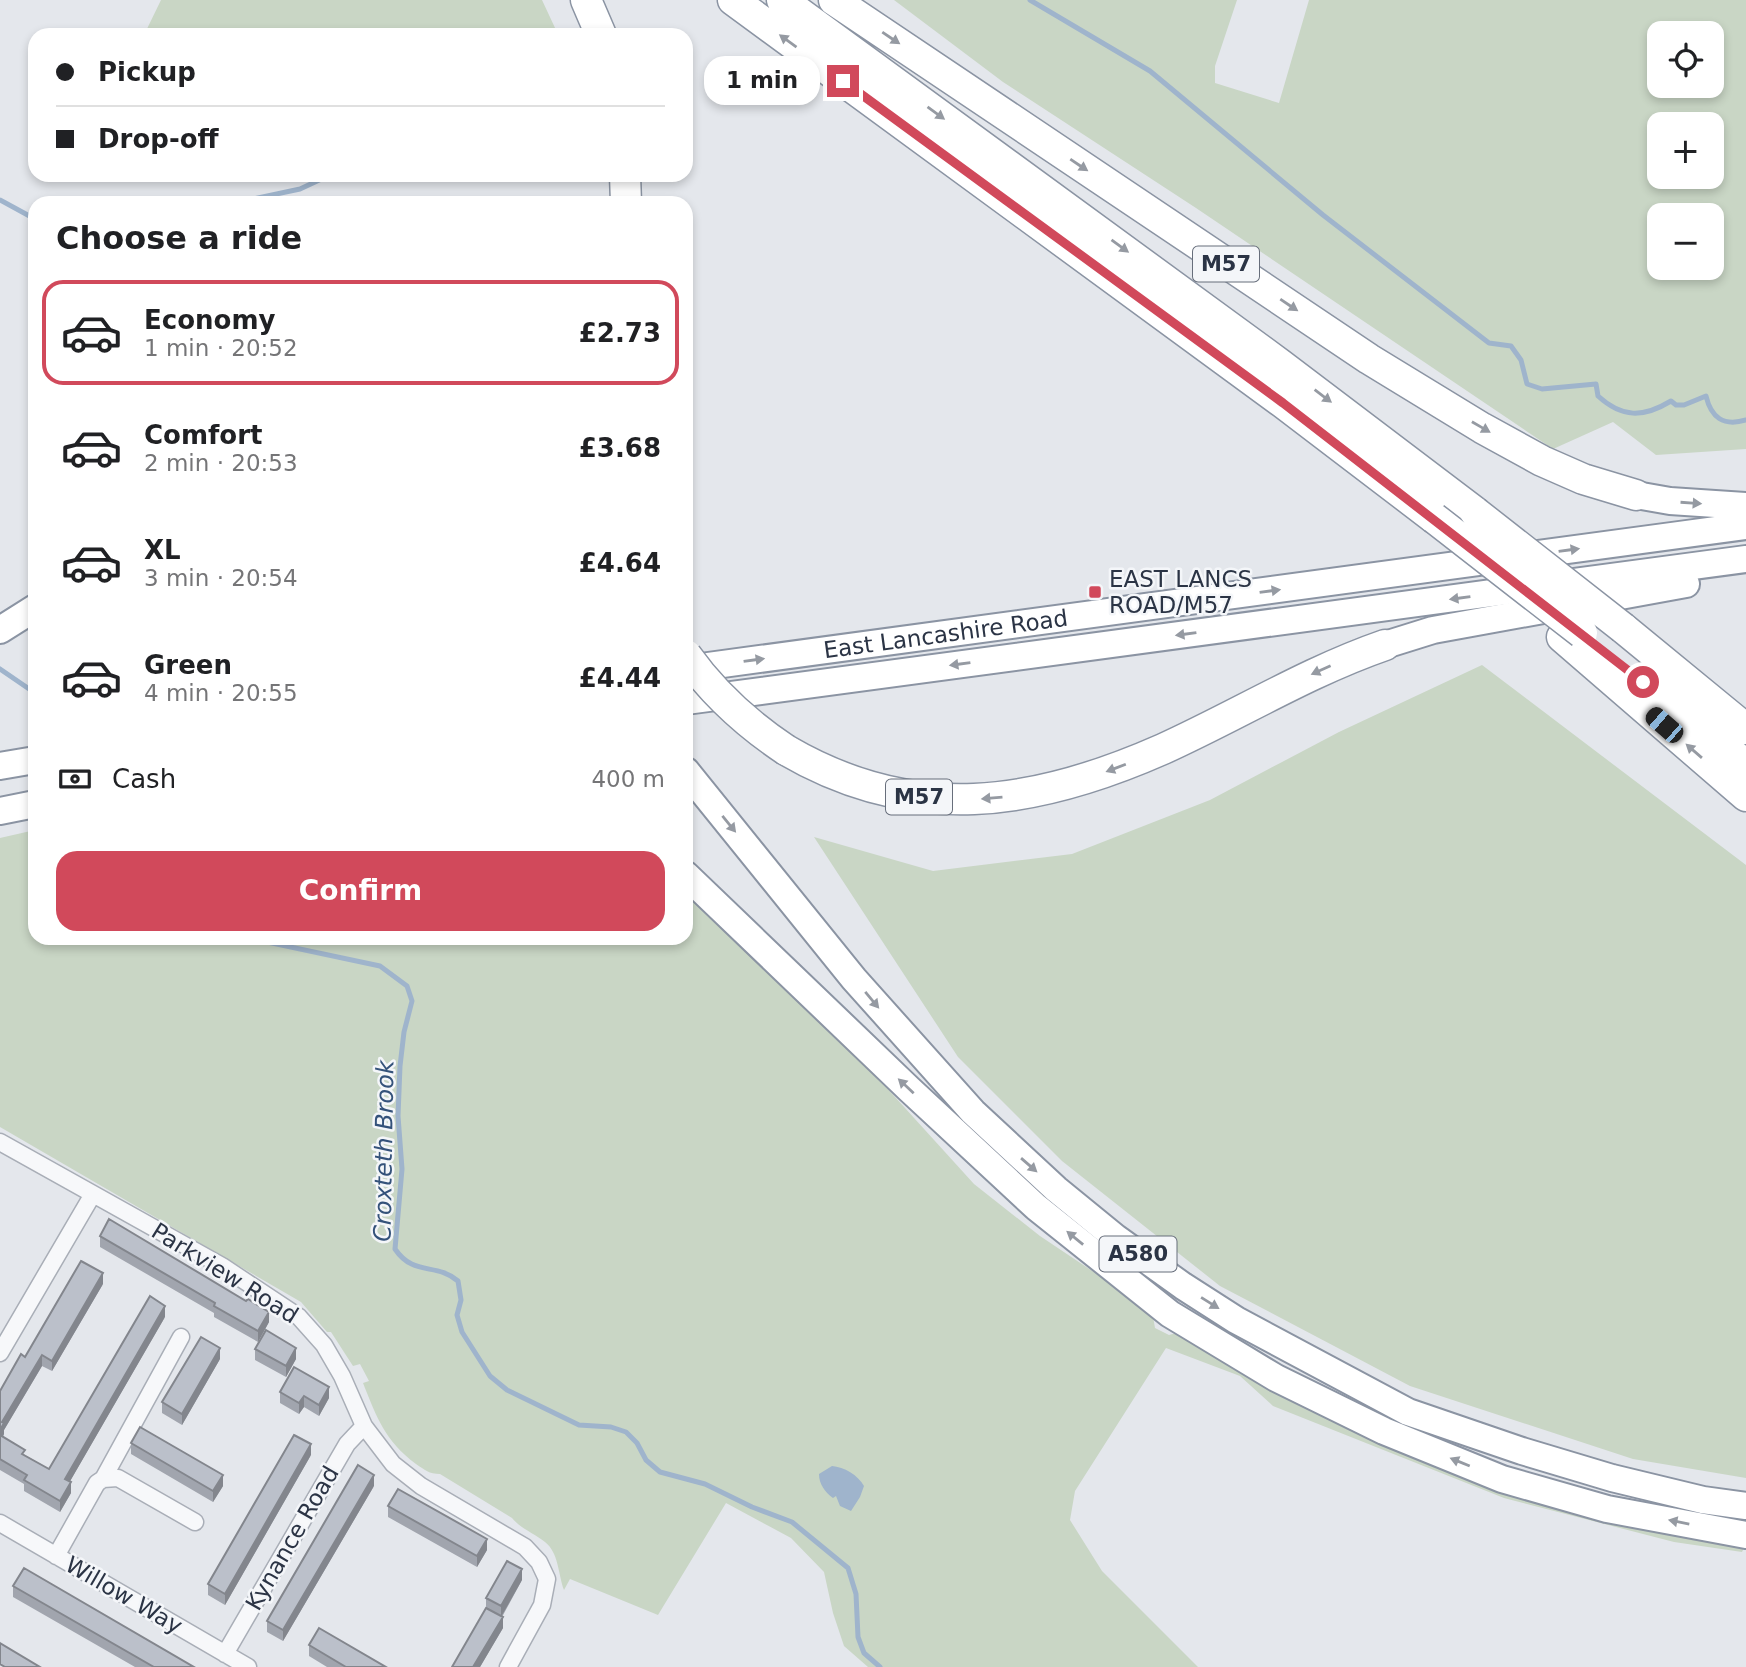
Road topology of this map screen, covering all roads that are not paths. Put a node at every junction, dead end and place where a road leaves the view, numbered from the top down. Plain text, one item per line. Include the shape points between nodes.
1 (586, 0) edge
2 (733, 0) edge
3 (782, 0) edge
4 (834, 0) edge
5 (598, 28) edge
6 (1636, 495) joint
7 (1746, 506) edge
8 (1746, 526) edge
9 (1746, 559) edge
10 (1746, 573) edge
11 (28, 612) edge
12 (1632, 627) junction
13 (0, 630) edge
14 (1572, 635) junction
15 (1385, 645) joint
16 (693, 662) edge
17 (693, 668) edge
18 (693, 700) edge
19 (1746, 704) edge
20 (1746, 729) edge
21 (28, 761) edge
22 (1746, 765) edge
23 (0, 766) edge
24 (693, 780) edge
25 (1746, 796) edge
26 (28, 805) edge
27 (0, 811) edge
28 (693, 882) edge
29 (0, 1142) edge
30 (93, 1194) junction
31 (181, 1337) dead end
32 (0, 1353) edge
33 (364, 1426) junction
34 (103, 1479) junction
35 (1746, 1506) edge
36 (0, 1522) edge
37 (195, 1522) dead end
38 (1746, 1535) edge
39 (56, 1556) junction
40 (226, 1654) junction
41 (248, 1667) edge
42 (509, 1667) edge

1 - 5 highway
14 -> 2 highway, bridge via 1434,518 1283,403
3 -> 12 highway, M57, bridge via 1280,364 1552,573
4 -> 6 highway, M57 via 1369,359 1542,461
6 -> 7 highway, M57
17 -> 8 highway, East Lancashire Road
9 -> 18 highway, East Lancashire Road
10 - 15 highway, M57 via 1433,630
11 - 13 highway
12 - 19 highway
12 - 20 highway, M57
14 - 22 highway
25 -> 14 highway
15 -> 16 highway, M57, bridge via 1319,671 1118,768 1059,788 971,800 893,792 833,774 760,732 728,705
21 - 23 highway
24 -> 35 highway, A580 via 853,979 973,1112 1056,1189 1183,1286 1408,1412 1612,1478
26 - 27 highway
38 -> 28 highway, A580 via 1607,1508 1502,1479 1384,1431 1276,1378 1170,1314 1036,1208
29 - 30 street, Parkview Road
30 - 32 street
30 - 33 street, Parkview Road via 222,1266 299,1317 324,1345
31 - 34 street
33 - 40 street, Kynance Road via 347,1444
33 - 42 street, Parkview Road via 394,1464 421,1486 525,1547 540,1562 547,1579 542,1605
34 - 37 street via 118,1478
34 - 39 street
36 - 39 street, Willow Way
39 - 40 street, Willow Way
40 - 41 street, Willow Way

